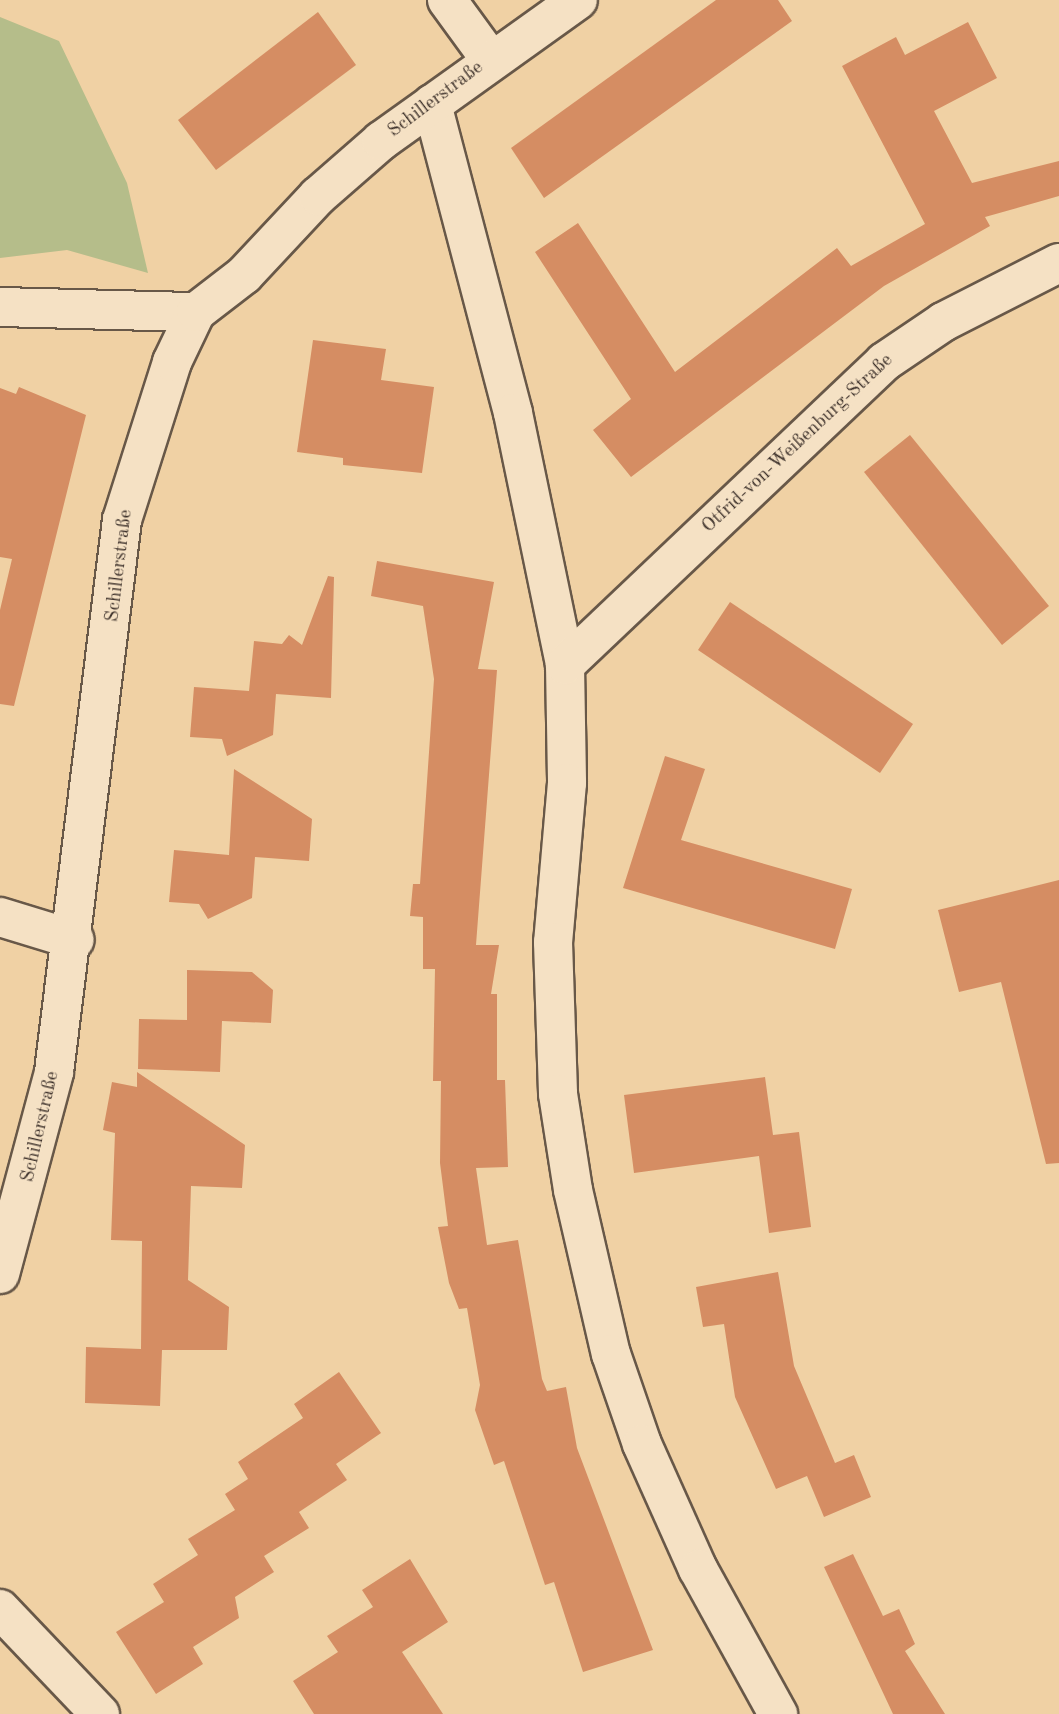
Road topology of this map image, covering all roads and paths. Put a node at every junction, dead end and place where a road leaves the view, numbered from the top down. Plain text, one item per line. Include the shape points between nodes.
1 (447, 0) edge
2 (578, 0) edge
3 (490, 59) junction
4 (432, 104) junction
5 (1059, 263) edge
6 (0, 307) edge
7 (196, 312) junction
8 (565, 665) junction
9 (0, 917) edge
10 (75, 940) junction
11 (0, 1274) edge
12 (0, 1609) edge
13 (100, 1714) edge
14 (778, 1714) edge

1 - 3 street
2 - 3 street, Schillerstraße
3 - 4 street, Schillerstraße
4 - 7 street, Schillerstraße via 360,159 244,275
4 - 8 street via 513,413
5 - 8 street, Otfrid-von-Weißenburg-Straße via 943,322 884,362
6 - 7 street
7 - 10 street, Schillerstraße via 172,362 122,520
8 - 14 street via 567,783 553,942 558,1094 573,1190 611,1354 642,1444 698,1569
9 - 10 street
10 - 11 street, Schillerstraße via 43,1131
12 - 13 street

